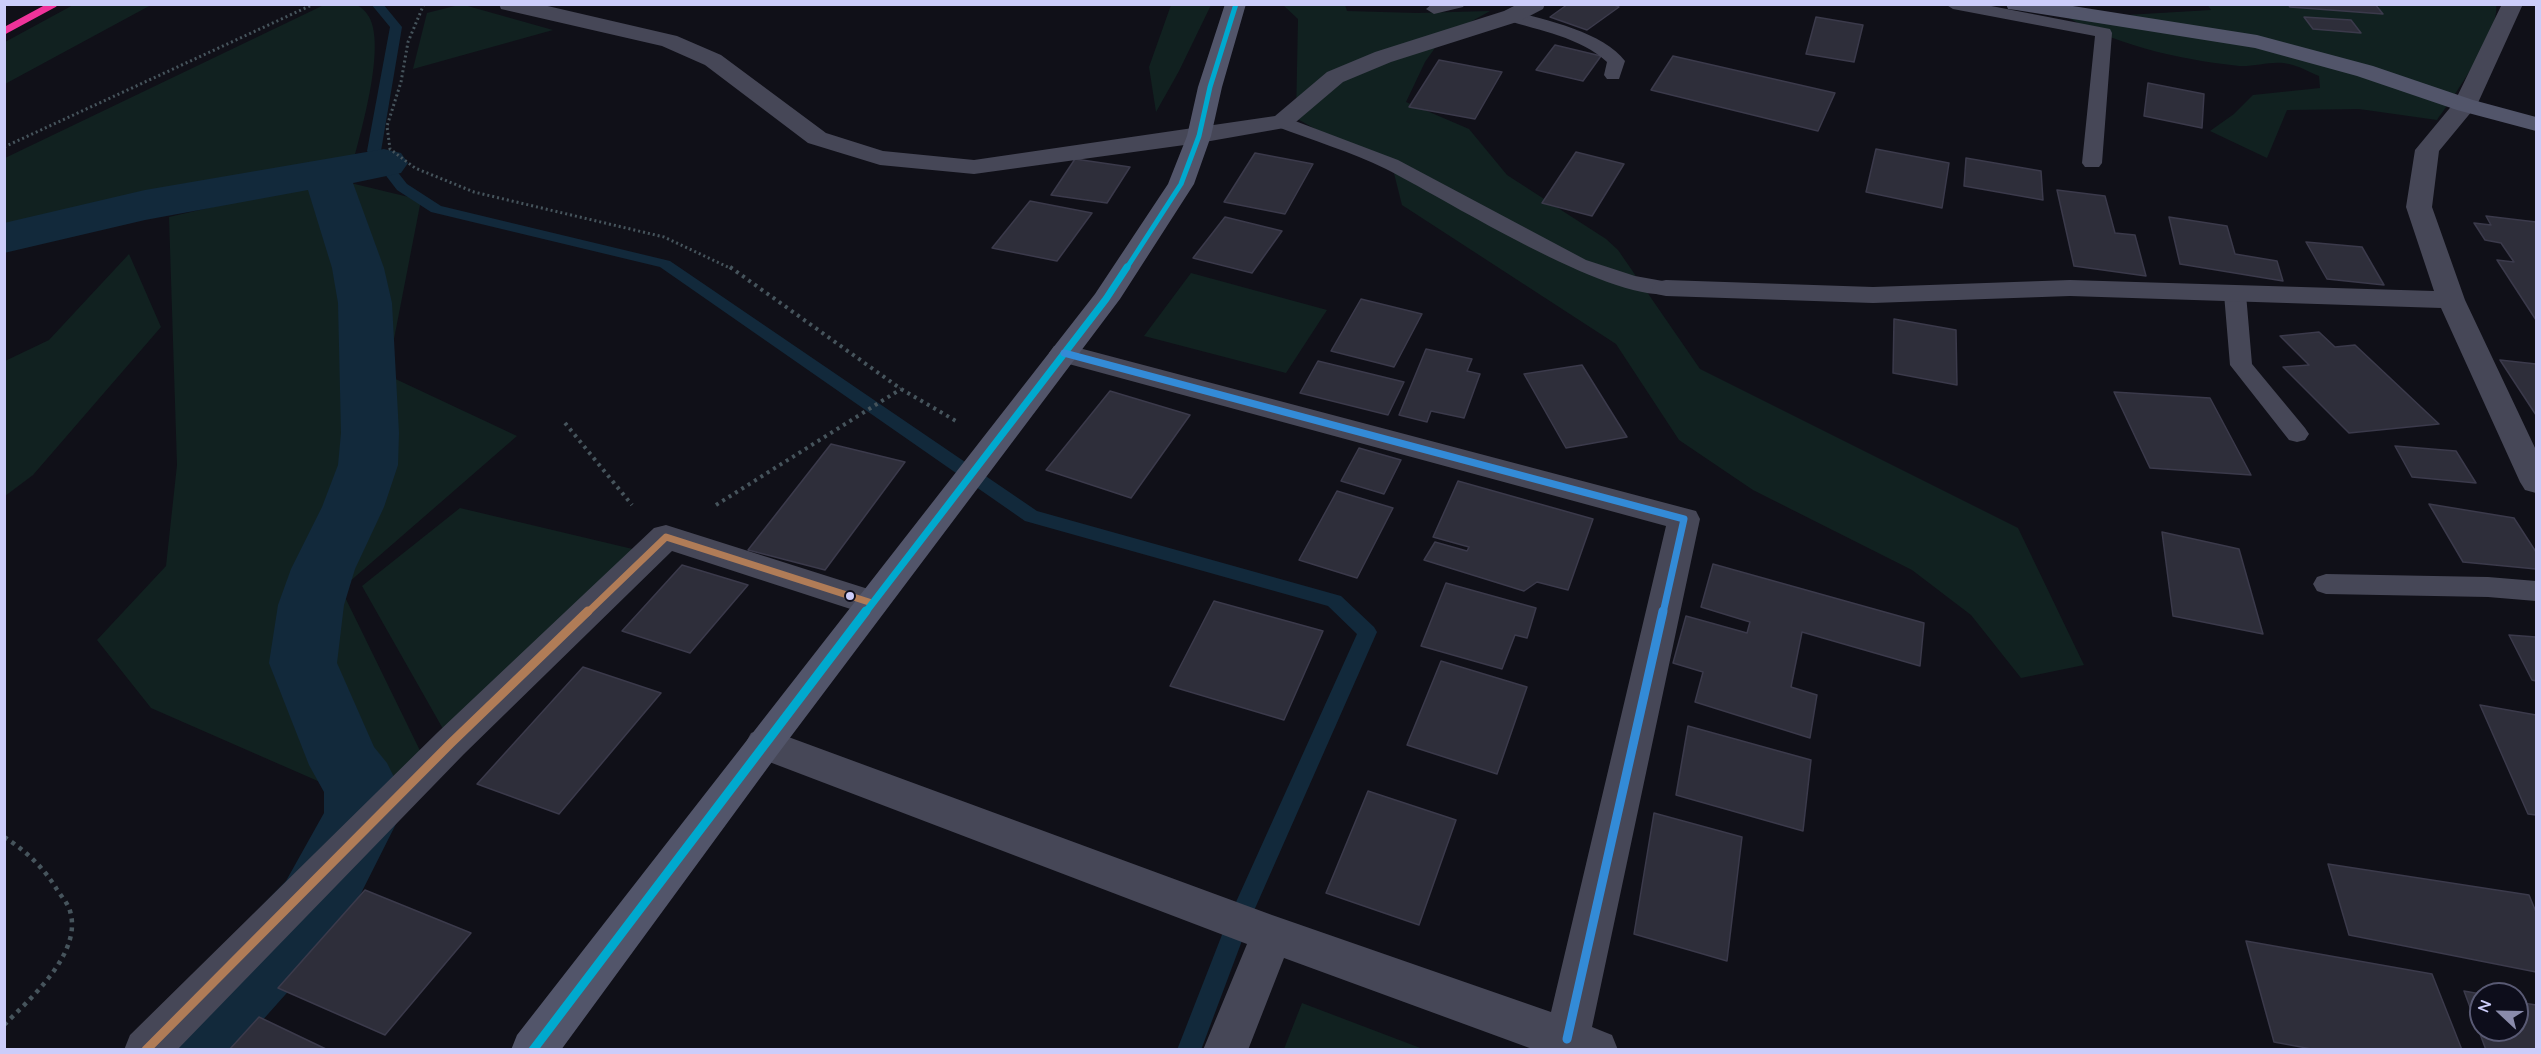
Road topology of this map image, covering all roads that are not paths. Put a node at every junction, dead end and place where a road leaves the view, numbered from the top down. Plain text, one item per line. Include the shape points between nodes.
1 (509, 4) edge
2 (1236, 4) edge
3 (1457, 4) edge
4 (1953, 4) edge
5 (2513, 4) edge
6 (2029, 6) edge
7 (1434, 9) dead end
8 (1520, 9) edge
9 (1613, 75) dead end
10 (2465, 105) junction
11 (1282, 122) junction
12 (2536, 124) edge
13 (1199, 136) junction
14 (2092, 163) dead end
15 (1666, 288) joint
16 (2235, 294) junction
17 (2451, 300) junction
18 (1064, 353) junction
19 (2297, 435) dead end
20 (2536, 482) edge
21 (2326, 585) dead end
22 (2536, 591) edge
23 (872, 603) junction
24 (764, 744) junction
25 (1272, 934) junction
26 (1581, 1044) edge
27 (146, 1050) edge
28 (533, 1050) edge
29 (1225, 1050) edge

1 - 13 street via 669,41 713,60 817,138 880,158 974,167
2 - 13 street
3 - 7 lane
4 - 14 lane via 2104,33
5 - 10 street
6 - 10 street via 2257,42 2365,71
8 - 9 lane via 1608,52 1616,61
8 - 11 street via 1335,76
10 - 12 street
10 - 17 street via 2427,150 2419,207
11 - 13 street
11 - 15 lane via 1391,164 1579,264 1631,282
13 - 18 street via 1181,184 1152,232
15 - 16 street via 1873,295 2070,288
16 - 17 street
16 - 19 lane via 2241,365
17 - 20 street
18 - 23 street
18 - 26 street via 1684,519
21 - 22 lane
23 - 24 street
23 - 27 street via 666,537 451,743
24 - 25 street
24 - 28 street
25 - 26 street
25 - 29 street

